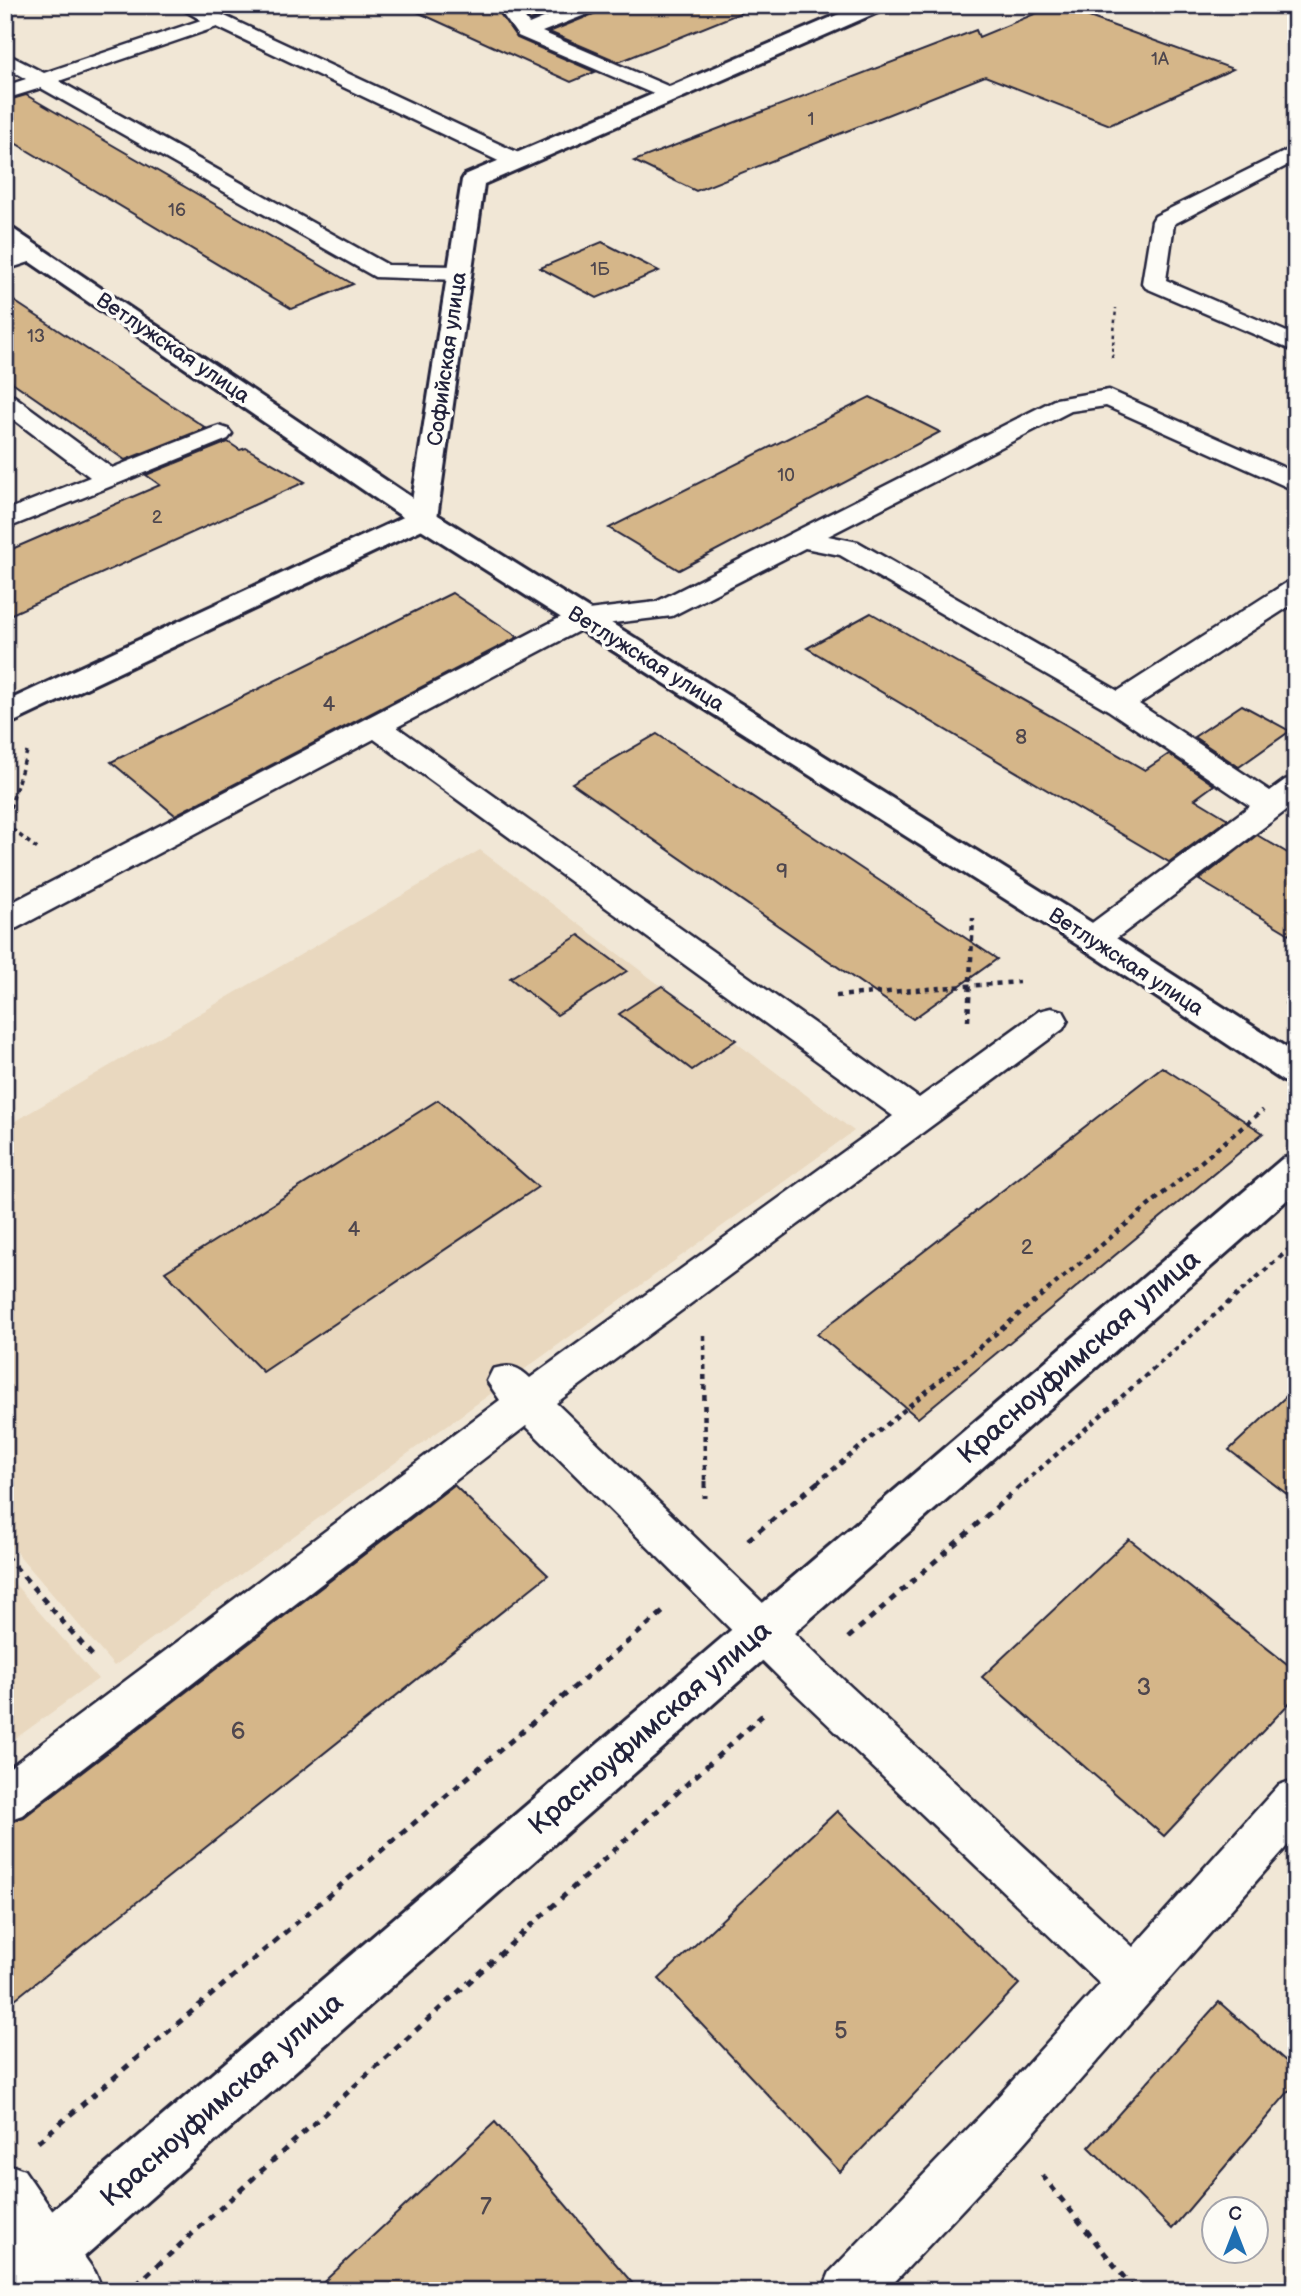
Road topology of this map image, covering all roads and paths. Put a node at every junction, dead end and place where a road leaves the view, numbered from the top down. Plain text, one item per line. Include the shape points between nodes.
1 (185, 5) edge
2 (505, 5) edge
3 (593, 5) edge
4 (878, 5) edge
5 (1291, 5) edge
6 (1296, 7) edge
7 (217, 21) junction
8 (526, 32) junction
9 (5, 59) edge
10 (45, 80) junction
11 (5, 93) edge
12 (670, 94) junction
13 (1296, 152) edge
14 (517, 161) junction
15 (5, 234) edge
16 (34, 253) junction
17 (5, 263) edge
18 (459, 273) junction
19 (1117, 301) dead end
20 (1296, 345) edge
21 (1109, 398) junction
22 (5, 401) edge
23 (219, 434) dead end
24 (110, 479) junction
25 (1296, 483) edge
26 (424, 518) junction
27 (5, 521) edge
28 (803, 539) junction
29 (1296, 589) edge
30 (581, 618) junction
31 (1119, 704) junction
32 (5, 714) edge
33 (376, 726) junction
34 (29, 746) dead end
35 (1284, 797) edge
36 (5, 825) edge
37 (973, 917) dead end
38 (5, 920) edge
39 (1093, 939) junction
40 (1024, 981) dead end
41 (970, 986) junction
42 (760, 1002) junction
43 (1051, 1020) dead end
44 (1296, 1072) edge
45 (966, 1083) junction
46 (1263, 1110) dead end
47 (919, 1116) junction
48 (1296, 1169) edge
49 (1296, 1244) edge
50 (703, 1275) junction
51 (518, 1392) junction
52 (5, 1555) edge
53 (705, 1577) junction
54 (761, 1631) junction
55 (807, 1675) junction
56 (133, 1702) junction
57 (5, 1799) edge
58 (1296, 1801) edge
59 (1135, 1982) junction
60 (1004, 2128) junction
61 (37, 2143) dead end
62 (5, 2189) edge
63 (62, 2271) edge
64 (5, 2288) edge
65 (130, 2291) edge
66 (849, 2291) edge
67 (1135, 2291) edge

1 - 7 lane
2 - 8 lane
3 - 8 lane
4 - 12 street, Софийская улица
5 - 6 lane
7 - 10 lane
7 - 14 lane
8 - 12 lane
9 - 10 lane
10 - 11 lane
10 - 18 lane via 383,272
12 - 14 street, Софийская улица
13 - 20 lane via 1163,221 1154,283
14 - 18 street, Софийская улица via 473,180
15 - 16 street, Ветлужская улица
16 - 17 lane
16 - 26 street, Ветлужская улица
18 - 26 street, Софийская улица
19 - 21 path
21 - 25 lane
21 - 28 lane via 1065,404
22 - 24 lane
23 - 24 lane
24 - 27 lane
26 - 30 street, Ветлужская улица
26 - 32 street
28 - 30 lane via 662,610
28 - 31 lane via 848,548
29 - 31 lane
30 - 33 lane
30 - 39 street, Ветлужская улица
31 - 35 lane
33 - 38 lane
33 - 42 lane
34 - 36 path
35 - 39 lane
37 - 41 path
39 - 44 street, Ветлужская улица
40 - 41 path
41 - 42 path
41 - 45 path
42 - 47 lane
43 - 45 lane
45 - 47 lane
46 - 53 path
47 - 50 lane
48 - 54 street, Красноуфимская улица
49 - 55 path
50 - 51 lane
50 - 53 path
51 - 53 lane
51 - 56 lane
52 - 56 path
53 - 54 lane
53 - 61 path
54 - 55 lane
54 - 63 street, Красноуфимская улица
55 - 59 lane
55 - 65 path
56 - 57 lane
58 - 59 lane
59 - 60 lane
60 - 66 lane
60 - 67 path
62 - 63 lane
63 - 64 street, Красноуфимская улица

